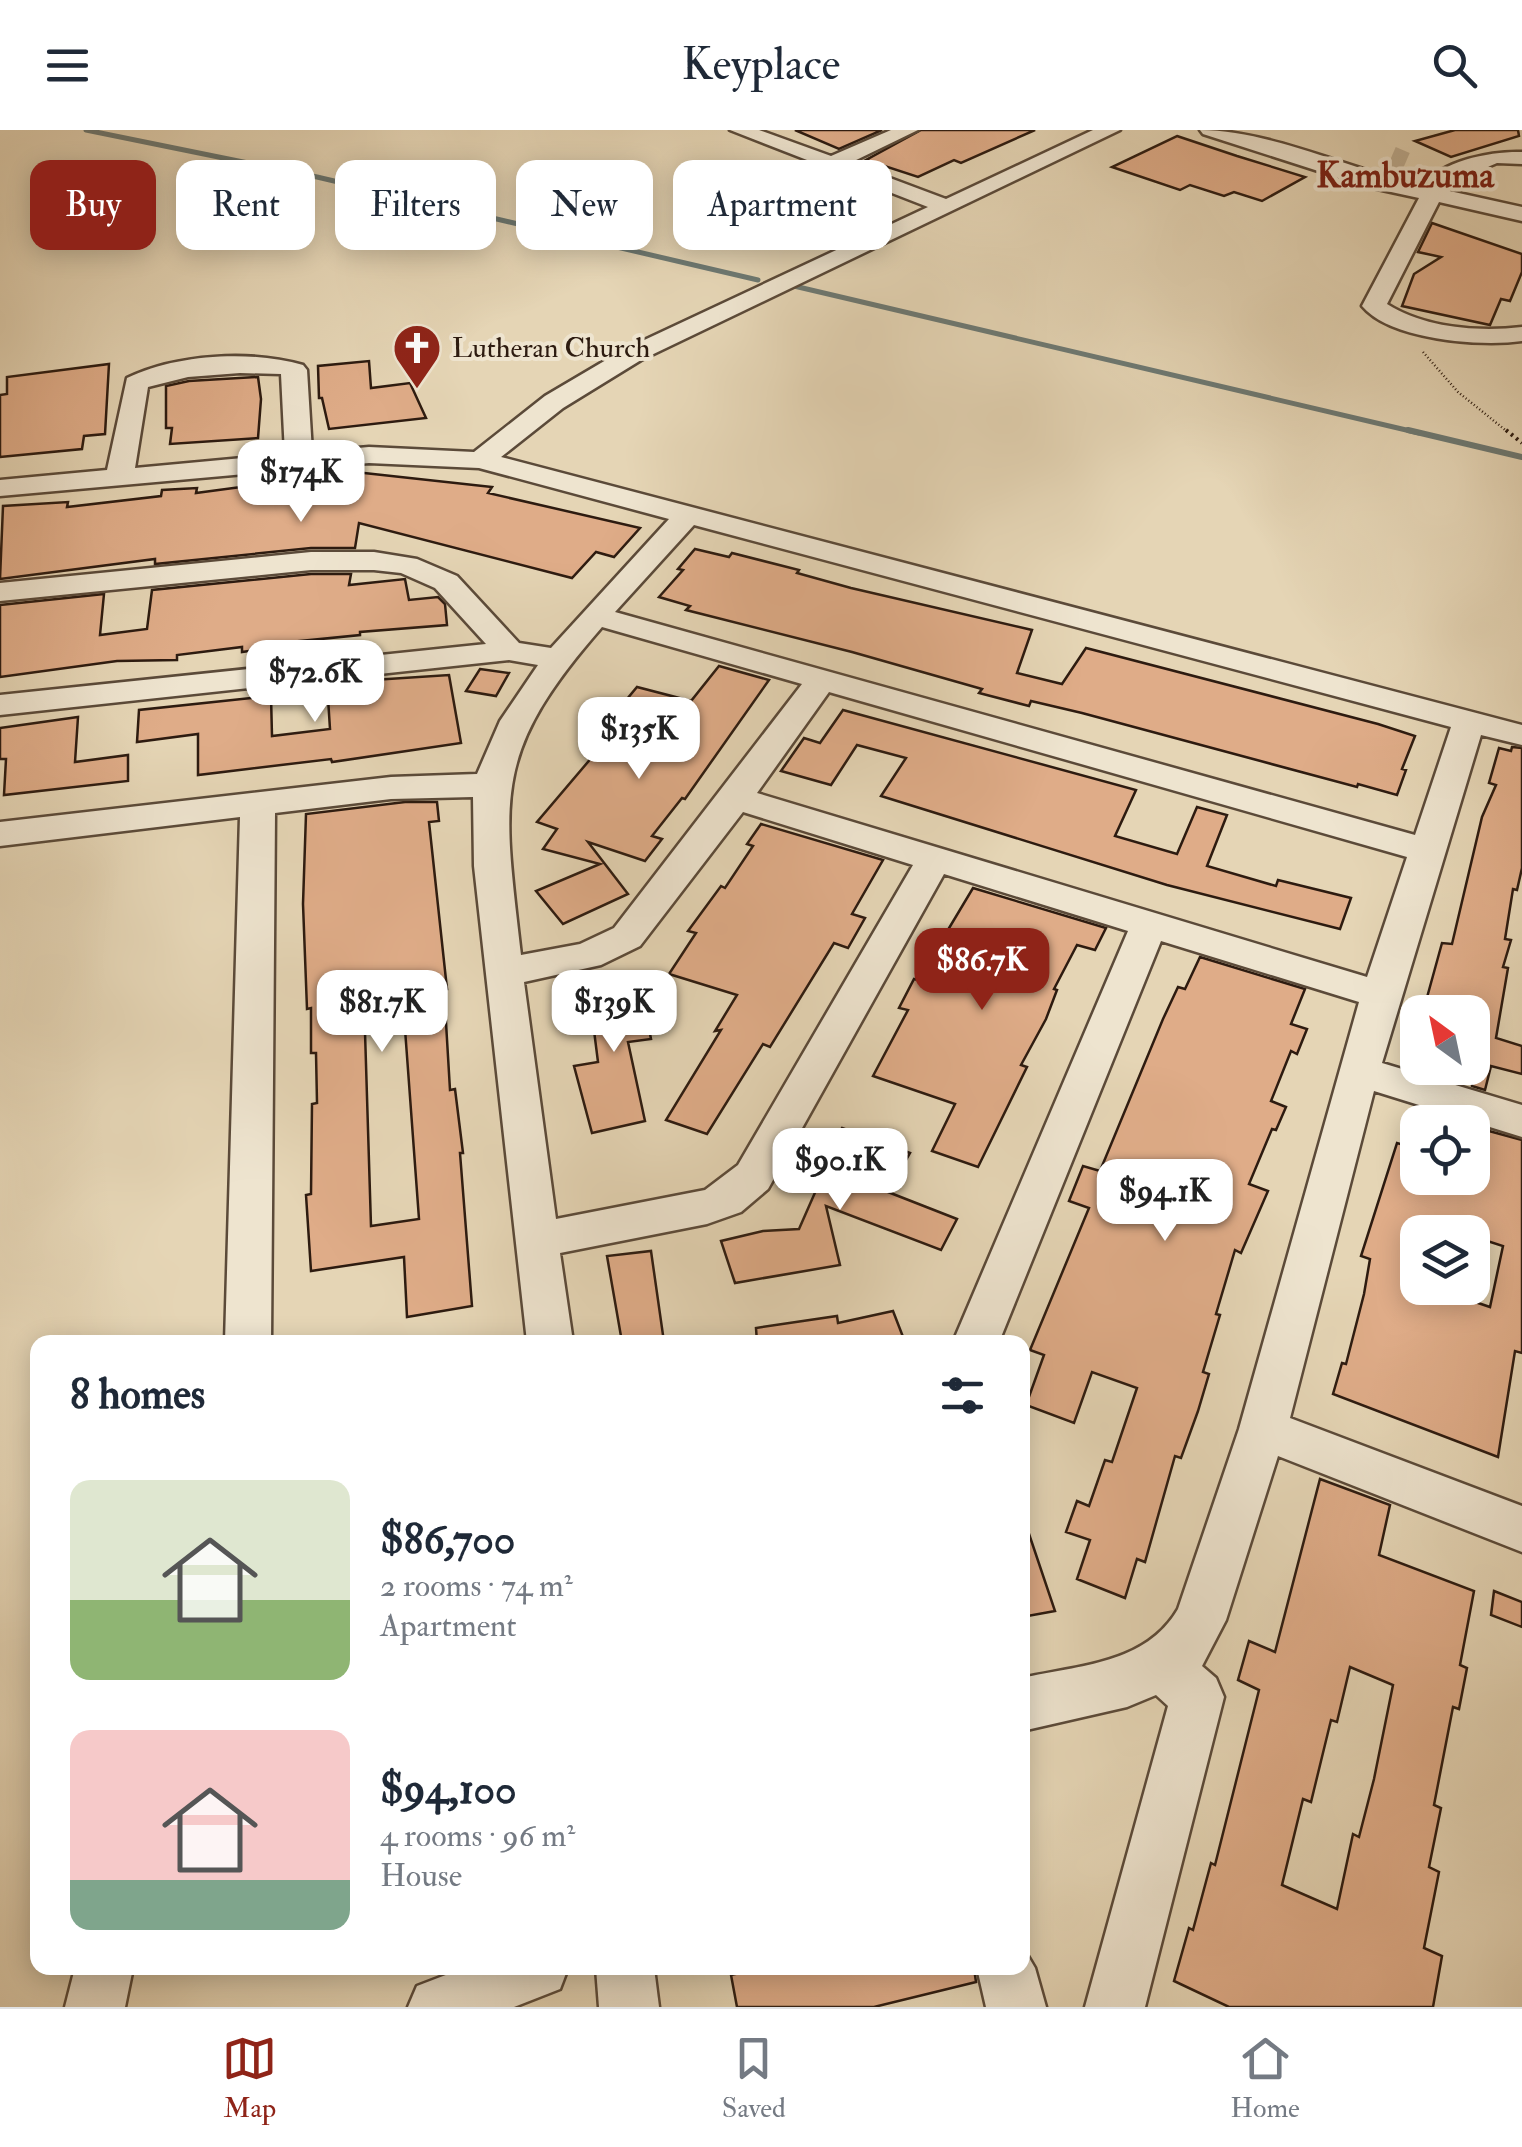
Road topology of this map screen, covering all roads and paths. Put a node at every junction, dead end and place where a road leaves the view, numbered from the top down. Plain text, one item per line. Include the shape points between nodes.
1 (740, 130) edge
2 (908, 130) edge
3 (1110, 130) edge
4 (1210, 130) edge
5 (1521, 134) edge
6 (1514, 156) edge
7 (825, 160) edge
8 (840, 160) edge
9 (1405, 164) tunnel mouth
10 (892, 185) edge
11 (1435, 188) junction
12 (946, 206) junction
13 (1522, 214) edge
14 (1389, 319) junction
15 (1522, 334) edge
16 (1522, 444) edge
17 (299, 460) junction
18 (480, 460) junction
19 (120, 477) junction
20 (0, 488) edge
21 (688, 514) junction
22 (0, 592) edge
23 (597, 616) junction
24 (509, 651) junction
25 (560, 660) junction
26 (822, 678) junction
27 (0, 705) edge
28 (1469, 722) junction
29 (1522, 736) edge
30 (490, 785) junction
31 (736, 798) junction
32 (258, 805) junction
33 (0, 834) edge
34 (1425, 850) junction
35 (935, 858) junction
36 (1150, 923) junction
37 (504, 972) junction
38 (1380, 995) junction
39 (1360, 1071) junction
40 (1522, 1120) edge
41 (537, 1240) junction
42 (248, 1335) edge
43 (549, 1335) edge
44 (979, 1335) edge
45 (1263, 1429) junction
46 (1522, 1529) edge
47 (1162, 1665) junction
48 (1030, 1703) edge
49 (103, 1975) edge
50 (521, 1975) edge
51 (626, 1975) edge
52 (1008, 1975) edge
53 (96, 2007) edge
54 (438, 2007) edge
55 (629, 2007) edge
56 (1016, 2007) edge
57 (1115, 2007) edge

1 - 7 street
2 - 8 street
3 - 12 street
4 - 11 street
5 - 6 street
6 - 11 street via 1466,166
9 - 11 street
10 - 12 street
11 - 13 street
11 - 14 street via 1374,306
12 - 18 street via 632,355 554,402
14 - 15 street via 1499,339
14 - 16 path via 1458,392
17 - 18 street via 407,454
17 - 19 street
17 - 19 street via 294,370 275,364 154,374 136,383
18 - 21 street
19 - 20 street
21 - 23 street
21 - 28 street
22 - 24 street via 311,560 374,561 406,565 446,582
23 - 25 street
23 - 26 street
24 - 25 street
24 - 27 street
25 - 30 street via 515,726
26 - 31 street
26 - 34 street
28 - 29 street
28 - 34 street
30 - 32 street via 417,786
30 - 37 street
31 - 35 street
31 - 37 street via 627,937 588,956
32 - 33 street
32 - 42 street
34 - 38 street
35 - 36 street
35 - 41 street via 741,1190 707,1207
36 - 38 street
36 - 44 street
37 - 41 street
38 - 39 street
39 - 40 street
39 - 45 street
41 - 43 street
45 - 46 street
45 - 47 street via 1200,1620 1184,1650
47 - 48 street via 1127,1681
47 - 57 street via 1197,1697
49 - 53 street
50 - 54 street
51 - 55 street
52 - 56 street

